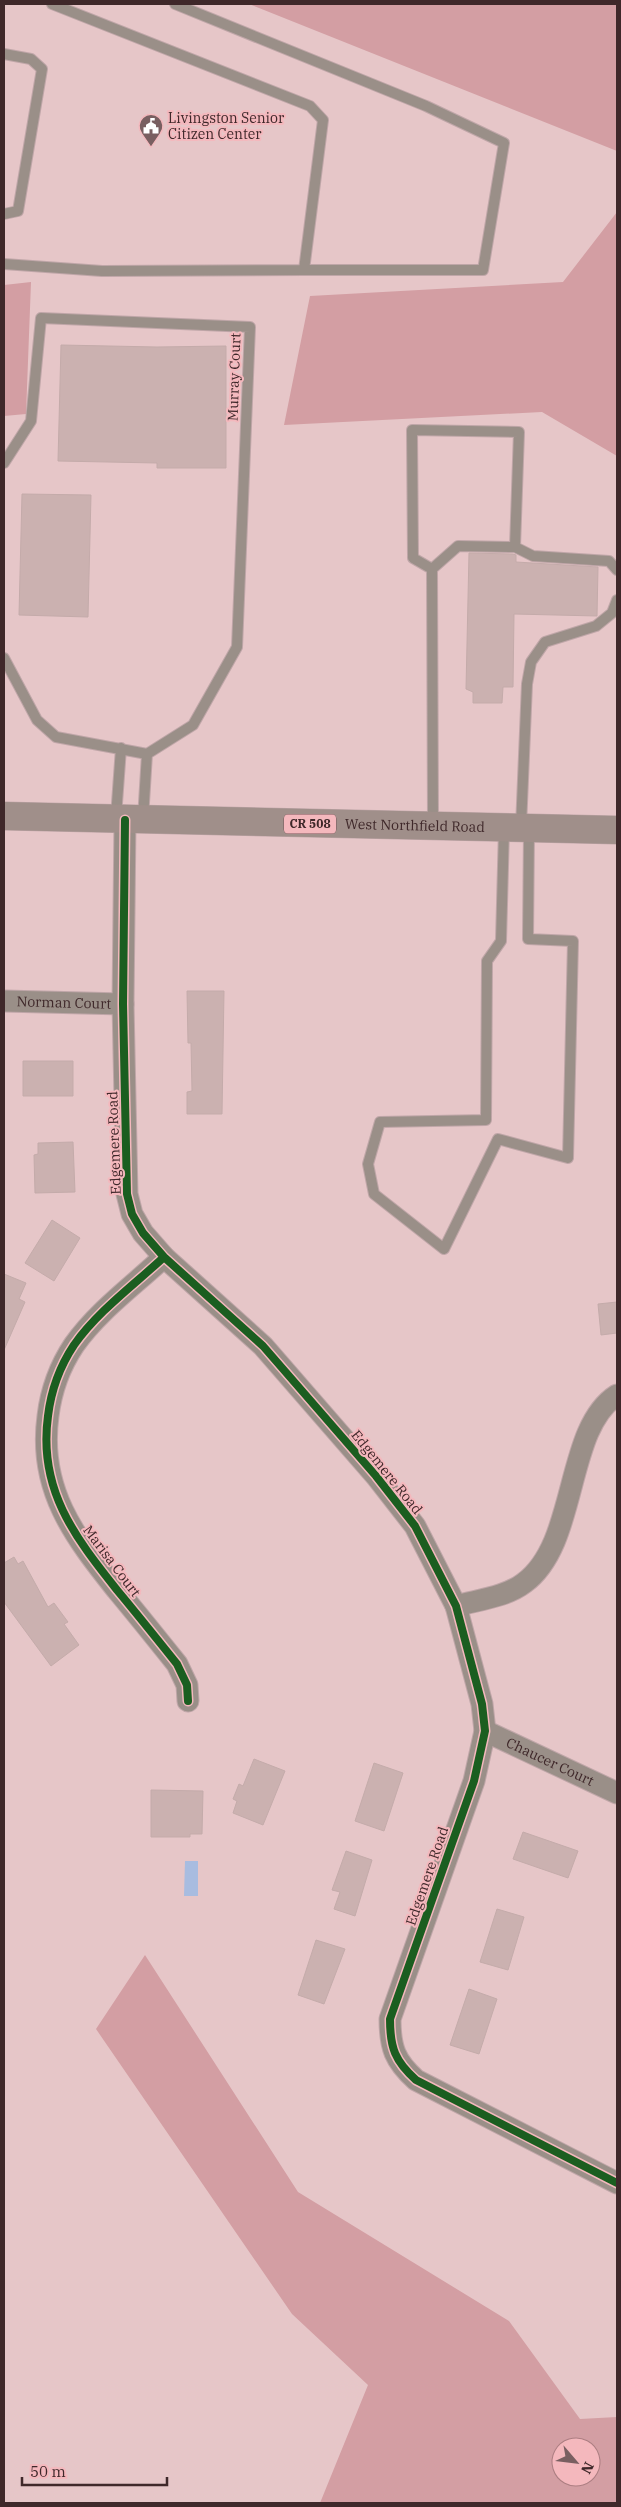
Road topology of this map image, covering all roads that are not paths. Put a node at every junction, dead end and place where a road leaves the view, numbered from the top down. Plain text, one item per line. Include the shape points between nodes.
1 (52, 4) edge
2 (175, 4) edge
3 (4, 54) edge
4 (4, 214) edge
5 (4, 264) edge
6 (304, 270) junction
7 (4, 463) edge
8 (514, 547) junction
9 (432, 569) junction
10 (617, 570) edge
11 (617, 600) edge
12 (4, 658) edge
13 (121, 748) junction
14 (147, 754) junction
15 (4, 816) edge
16 (128, 820) junction
17 (433, 826) junction
18 (518, 828) junction
19 (617, 830) edge
20 (4, 1001) edge
21 (123, 1004) junction
22 (164, 1257) junction
23 (617, 1395) edge
24 (456, 1606) junction
25 (188, 1701) dead end
26 (485, 1732) junction
27 (617, 1793) edge
28 (617, 2183) edge

1 - 6 lane via 310,106 323,120
2 - 6 lane via 426,106 504,143 483,270
3 - 4 lane via 32,59 42,69 18,211
5 - 6 lane via 102,271
7 - 14 lane, Murray Court via 31,422 41,318 250,326 237,647 193,724
8 - 9 lane via 458,546
8 - 9 lane via 519,432 412,430 413,558
8 - 10 lane via 533,556 609,561
9 - 17 lane
11 - 18 lane via 612,613 596,626 544,642 531,662
12 - 13 lane via 37,720 56,737
13 - 14 lane
13 - 16 lane
14 - 16 lane
15 - 16 main road, West Northfield Road / CR 508
16 - 17 main road, West Northfield Road / CR 508
16 - 21 street, Edgemere Road
17 - 18 main road, West Northfield Road / CR 508
18 - 18 lane via 501,941 488,961 486,1120 380,1122 368,1164 374,1194 444,1249 498,1139 568,1158 573,941 528,939
18 - 19 main road, West Northfield Road / CR 508
20 - 21 street, Norman Court
21 - 22 street, Edgemere Road via 127,1194 132,1214 142,1233
22 - 24 street, Edgemere Road via 263,1346 376,1476 415,1526
22 - 25 street, Marisa Court via 91,1324 74,1346 51,1395 46,1449 53,1485 68,1522 84,1549 177,1664 187,1685
23 - 24 street via 597,1415 588,1433 554,1542 542,1567 523,1584
24 - 26 street, Edgemere Road via 482,1704
26 - 27 street, Chaucer Court
26 - 28 street, Edgemere Road via 474,1781 390,2019 390,2038 402,2067 416,2080

